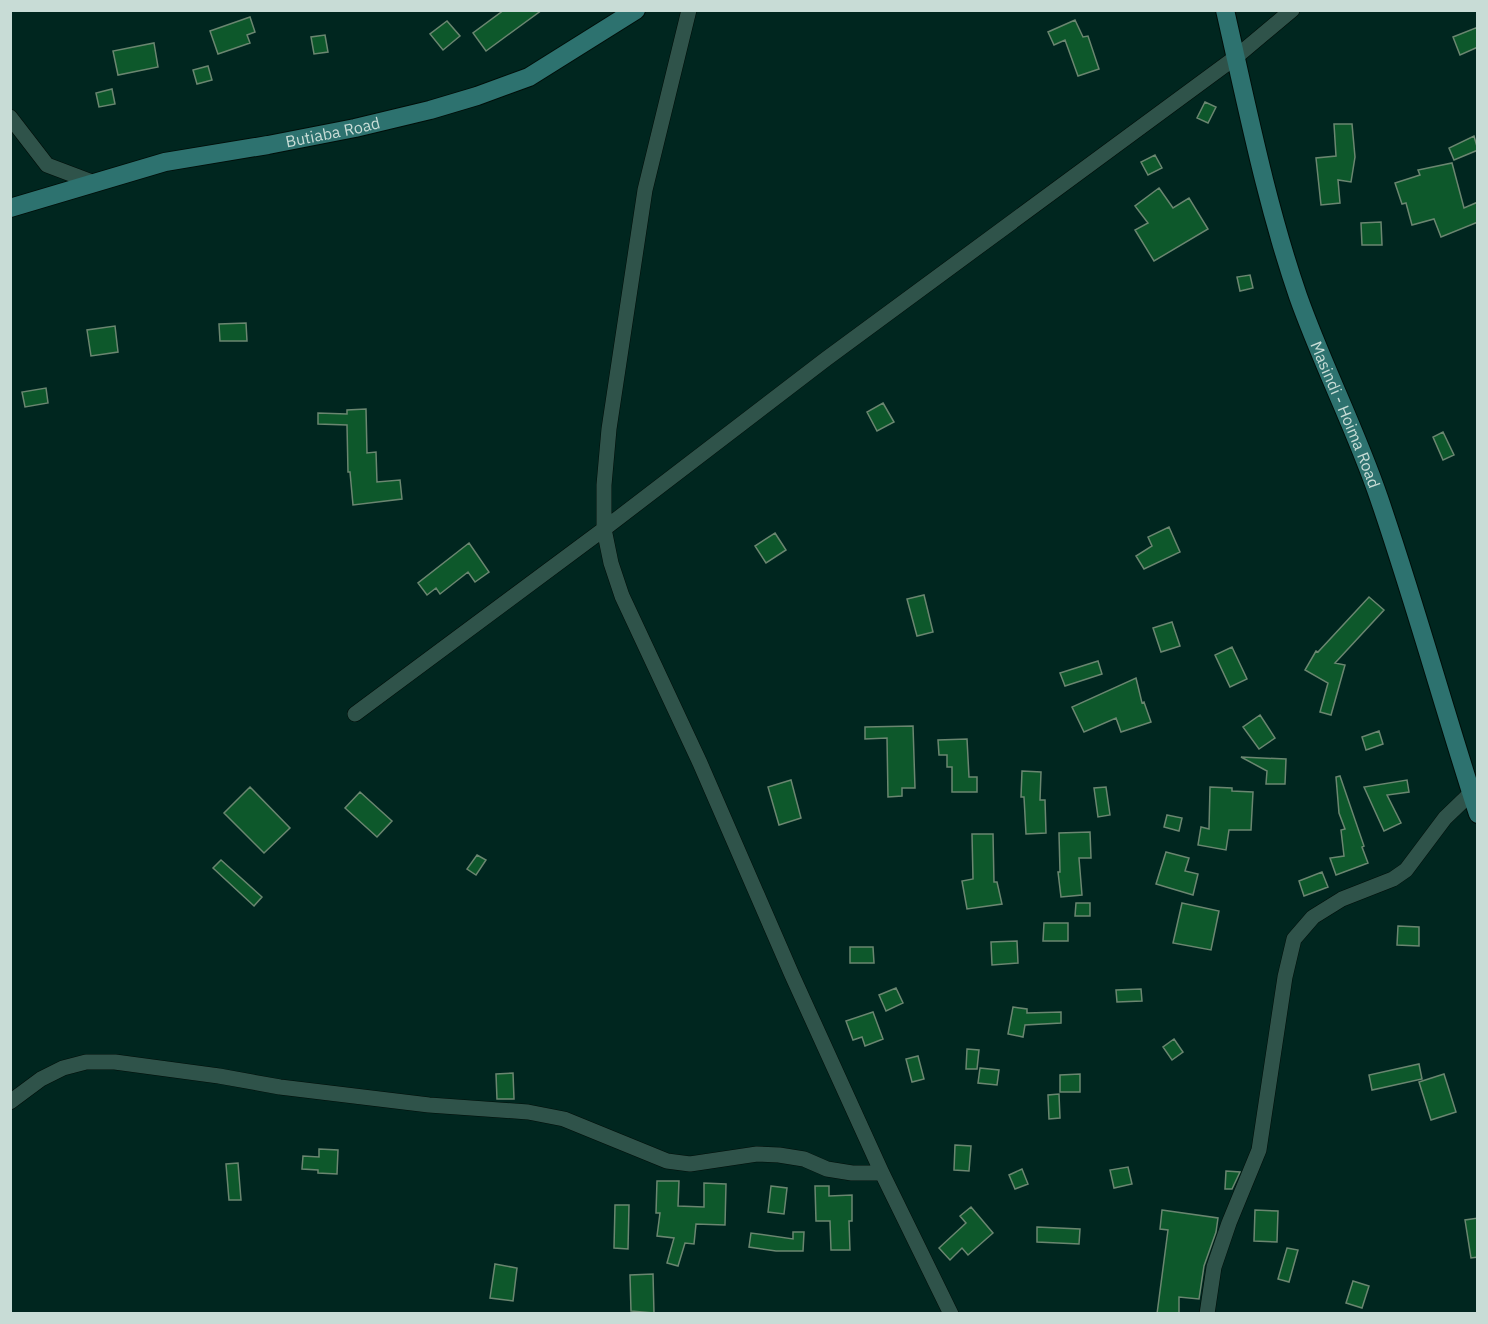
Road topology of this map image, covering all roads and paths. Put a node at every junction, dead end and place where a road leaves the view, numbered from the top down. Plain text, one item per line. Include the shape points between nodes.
1 (636, 10) edge
2 (689, 10) edge
3 (1225, 10) edge
4 (1292, 10) edge
5 (1236, 57) junction
6 (10, 117) edge
7 (92, 182) junction
8 (10, 208) edge
9 (604, 529) junction
10 (355, 714) dead end
11 (1471, 793) junction
12 (1478, 814) edge
13 (10, 1102) edge
14 (882, 1173) junction
15 (951, 1314) edge
16 (1207, 1314) edge

1 - 7 main road, Butiaba Road via 529,77 430,111 165,162
2 - 9 street via 644,201 609,429 603,485
3 - 5 main road, Masindi - Hoima Road
4 - 5 street
5 - 9 street via 826,359
5 - 11 main road, Masindi - Hoima Road via 1278,232 1302,307 1378,495
6 - 7 street via 47,165
7 - 8 main road, Butiaba Road
9 - 10 street
9 - 14 street via 622,596
11 - 12 main road, Masindi - Hoima Road
11 - 16 street via 1445,818 1406,870 1342,899 1313,917 1294,939 1259,1150 1214,1267
13 - 14 street via 63,1068 86,1062 115,1062 348,1096 528,1112 564,1119 658,1157 690,1164 758,1154 804,1159 852,1173
14 - 15 street

